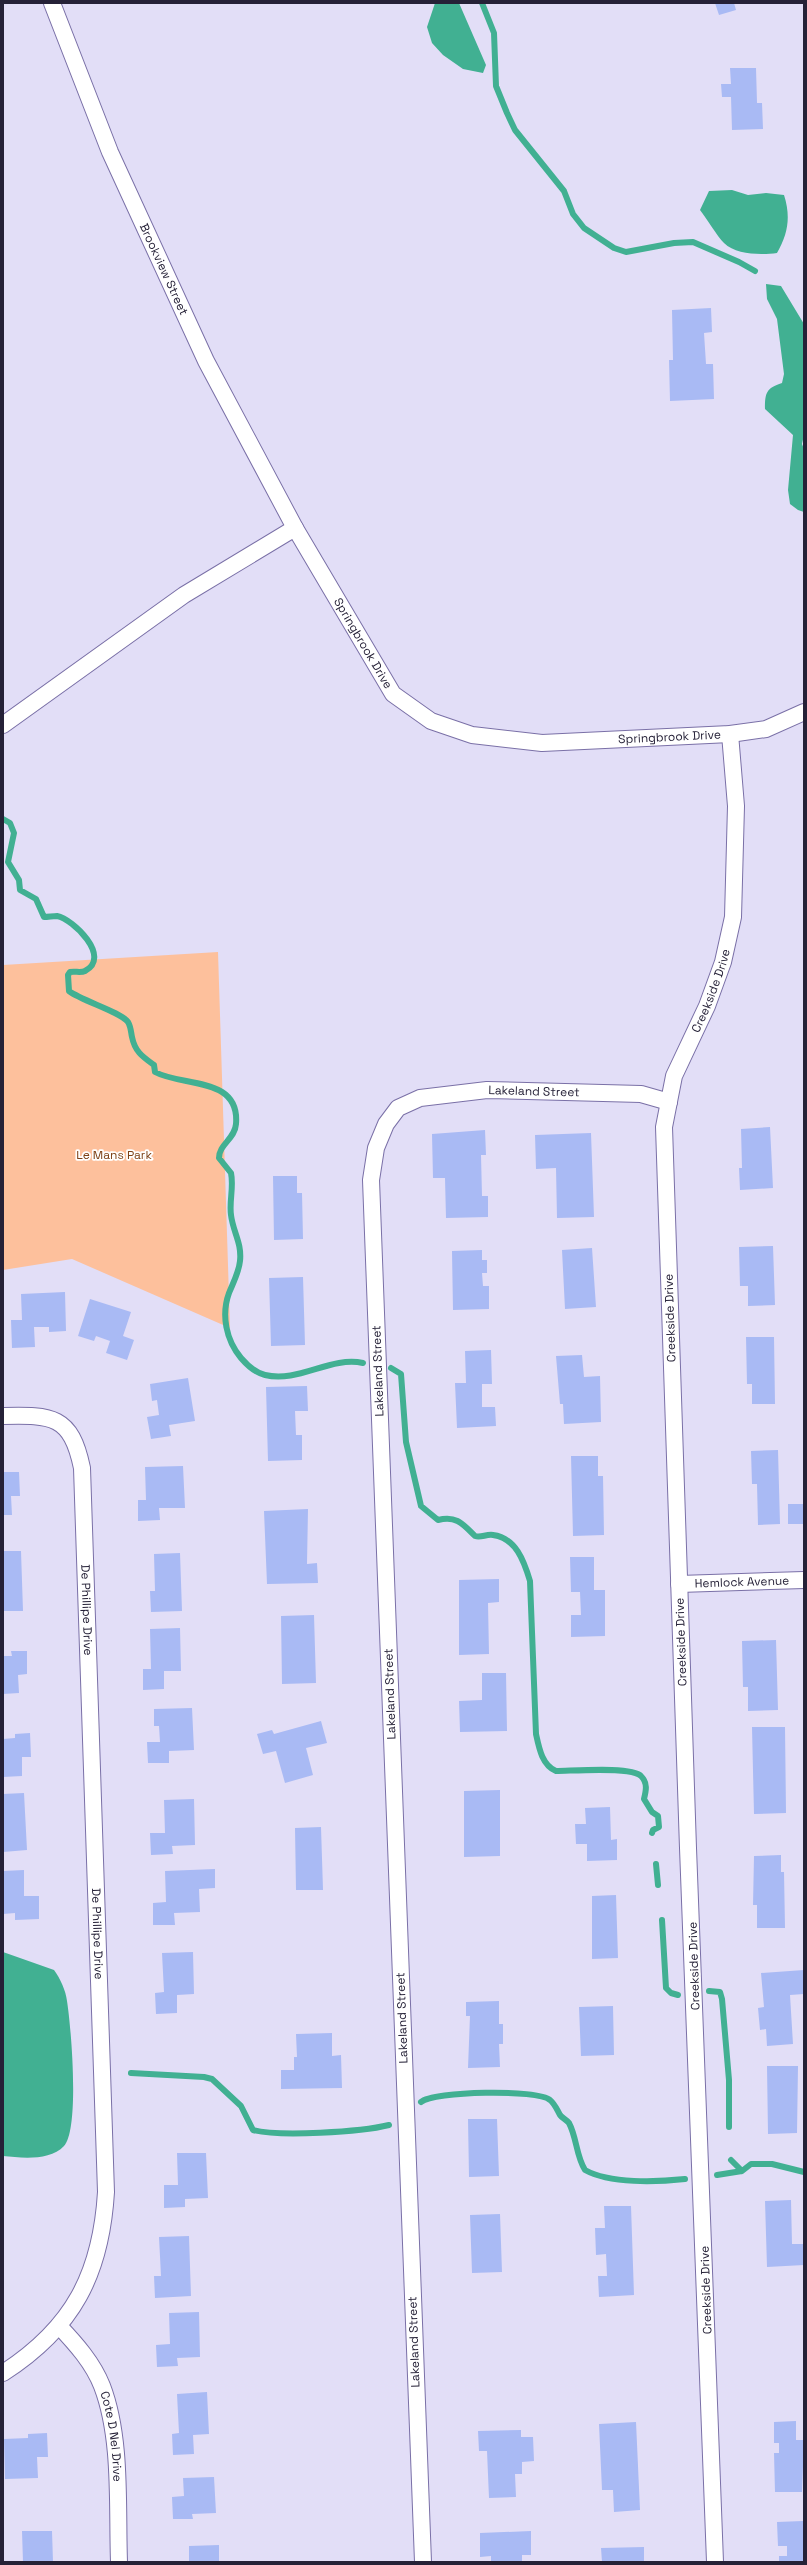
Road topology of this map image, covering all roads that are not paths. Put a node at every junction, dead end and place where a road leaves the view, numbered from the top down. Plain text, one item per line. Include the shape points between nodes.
1 (52, 3) edge
2 (295, 528) junction
3 (804, 712) edge
4 (3, 725) edge
5 (730, 734) junction
6 (669, 1102) junction
7 (3, 1416) edge
8 (804, 1580) edge
9 (679, 1584) junction
10 (59, 2326) junction
11 (3, 2373) edge
12 (119, 2562) edge
13 (422, 2562) edge
14 (715, 2562) edge

1 - 2 street, Brookview Street via 110,152 150,242 206,361
2 - 4 street via 184,595
2 - 5 street, Springbrook Drive via 393,694 431,721 472,735 542,743
3 - 5 street, Springbrook Drive via 766,728
5 - 6 street, Creekside Drive via 736,806 733,917 723,962 707,1006 674,1076
6 - 9 street, Creekside Drive via 664,1127
6 - 13 street, Lakeland Street via 641,1094 495,1090 420,1098 398,1108 386,1124 376,1148 371,1180
7 - 10 street, De Phillipe Drive via 41,1415 60,1422 71,1435 80,1458 83,1484 106,2192 104,2228 95,2261 84,2286
8 - 9 street, Hemlock Avenue
9 - 14 street, Creekside Drive
10 - 11 street, De Phillipe Drive via 24,2359
10 - 12 street, Cote D Nel Drive via 81,2349 98,2378 112,2417

